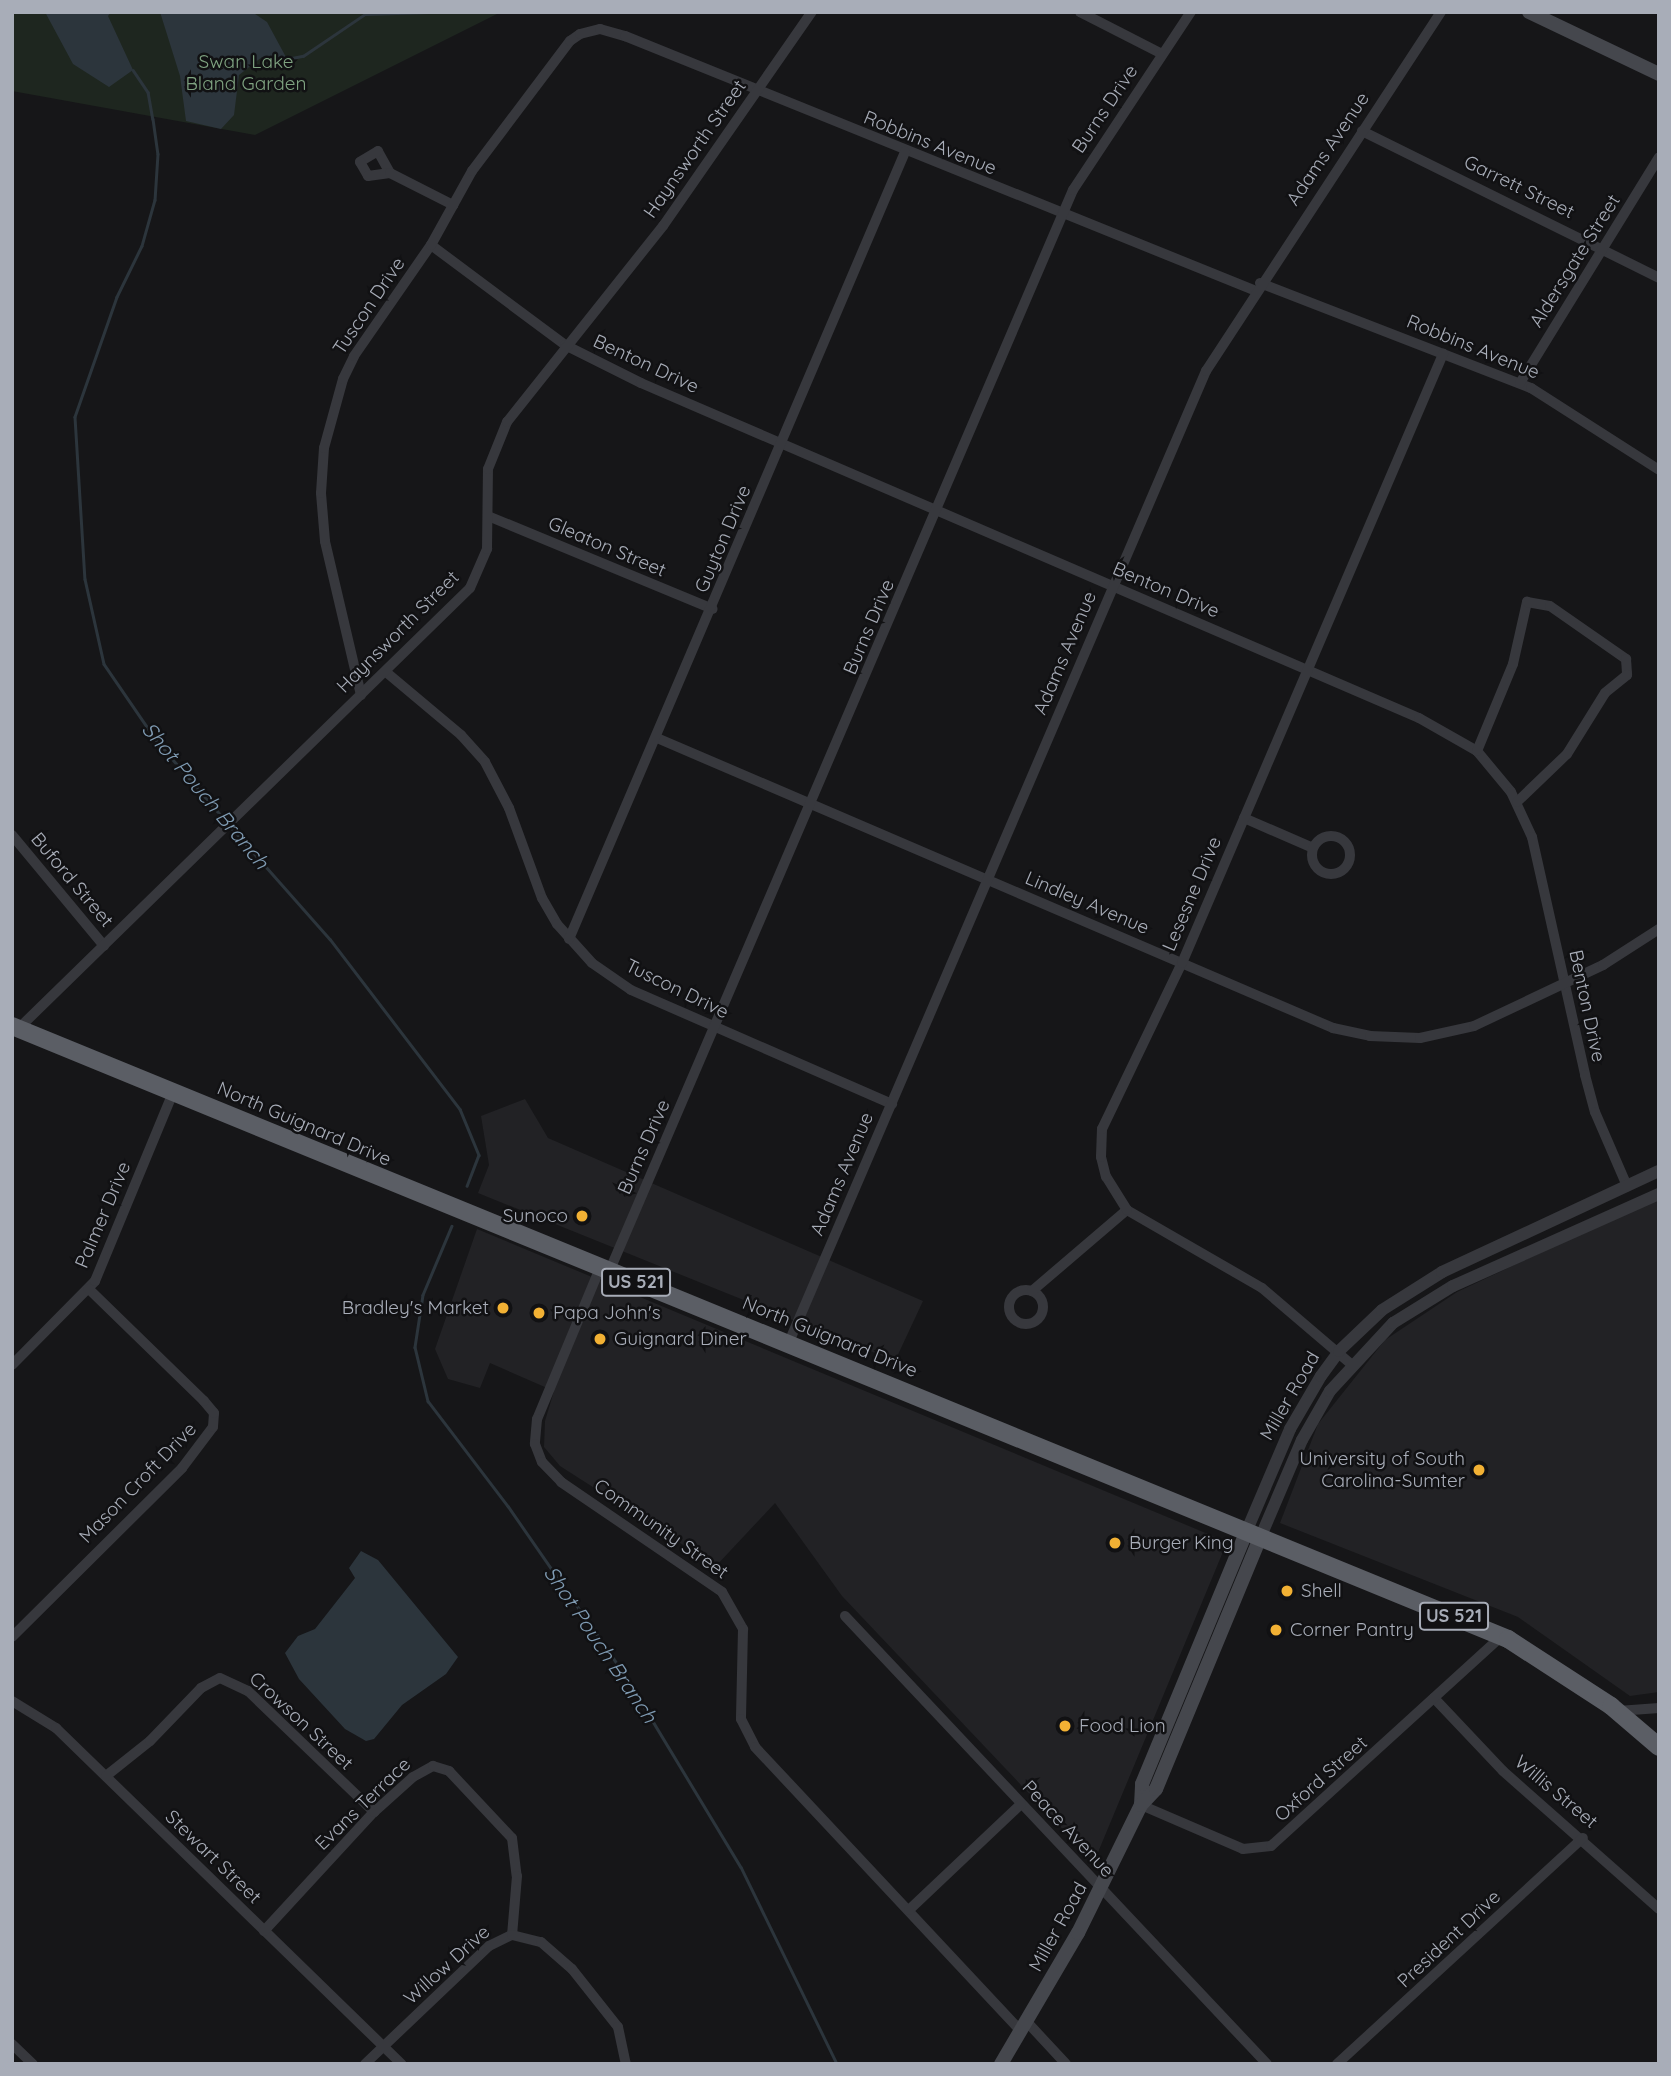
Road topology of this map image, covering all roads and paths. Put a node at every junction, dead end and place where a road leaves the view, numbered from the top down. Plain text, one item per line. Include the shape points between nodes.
1 (812, 12) edge
2 (1080, 12) edge
3 (1191, 12) edge
4 (1441, 12) edge
5 (1536, 14) edge
6 (592, 30) joint
7 (1163, 54) junction
8 (1659, 74) edge
9 (758, 92) junction
10 (1362, 131) junction
11 (905, 152) junction
12 (1659, 157) edge
13 (390, 173) dead end
14 (453, 205) junction
15 (1063, 215) junction
16 (431, 245) junction
17 (1603, 248) junction
18 (1659, 278) edge
19 (1258, 287) junction
20 (565, 345) junction
21 (1443, 354) junction
22 (1520, 383) junction
23 (783, 444) junction
24 (1659, 470) edge
25 (938, 511) junction
26 (488, 516) junction
27 (1112, 586) junction
28 (712, 609) junction
29 (1307, 670) junction
30 (386, 671) junction
31 (361, 695) junction
32 (657, 738) junction
33 (1477, 751) junction
34 (1517, 802) junction
35 (812, 804) junction
36 (1244, 818) junction
37 (12, 835) edge
38 (1313, 848) dead end
39 (988, 880) junction
40 (1659, 929) edge
41 (569, 939) junction
42 (104, 946) junction
43 (1182, 963) junction
44 (1565, 983) junction
45 (716, 1028) junction
46 (14, 1030) edge
47 (173, 1093) junction
48 (892, 1104) junction
49 (1659, 1171) edge
50 (1627, 1186) junction
51 (1659, 1194) edge
52 (1127, 1210) junction
53 (605, 1270) junction
54 (89, 1289) junction
55 (1032, 1291) dead end
56 (789, 1342) junction
57 (1339, 1351) junction
58 (1351, 1364) junction
59 (12, 1365) edge
60 (1254, 1533) junction
61 (845, 1616) dead end
62 (1502, 1636) junction
63 (12, 1637) edge
64 (1434, 1698) junction
65 (12, 1701) edge
66 (1659, 1708) edge
67 (1625, 1717) junction
68 (1659, 1747) edge
69 (106, 1776) junction
70 (1021, 1804) junction
71 (1141, 1805) junction
72 (374, 1812) junction
73 (1583, 1838) junction
74 (1101, 1889) junction
75 (1659, 1909) edge
76 (909, 1910) junction
77 (264, 1931) junction
78 (512, 1934) junction
79 (1024, 2027) junction
80 (12, 2044) edge
81 (384, 2046) junction
82 (33, 2064) edge
83 (365, 2064) edge
84 (402, 2064) edge
85 (626, 2064) edge
86 (1001, 2064) edge
87 (1066, 2064) edge
88 (1267, 2064) edge
89 (1337, 2064) edge

1 - 9 street, Haynsworth Street
2 - 7 street
3 - 7 street, Burns Drive
4 - 10 street, Adams Avenue
5 - 8 main road
6 - 9 street, Robbins Avenue via 625,36
6 - 14 street, Tuscon Drive via 570,41 506,123
7 - 15 street, Burns Drive via 1084,172
9 - 11 street, Robbins Avenue
9 - 20 street, Haynsworth Street via 663,226
10 - 17 street, Garrett Street
10 - 19 street, Adams Avenue
11 - 15 street, Robbins Avenue
11 - 23 street, Guyton Drive
12 - 17 street, Aldersgate Street
13 - 14 street
14 - 16 street, Tuscon Drive
15 - 19 street, Robbins Avenue
15 - 25 street, Burns Drive
16 - 20 street, Benton Drive
16 - 31 street, Tuscon Drive via 354,356 324,448 325,541
17 - 18 street, Garrett Street
17 - 22 street, Aldersgate Street
19 - 21 street, Robbins Avenue
19 - 27 street, Adams Avenue via 1206,371
20 - 23 street, Benton Drive
20 - 26 street, Haynsworth Street via 497,440 488,469
21 - 22 street, Robbins Avenue
21 - 29 street, Lesesne Drive
22 - 24 street, Robbins Avenue
23 - 25 street, Benton Drive
23 - 28 street, Guyton Drive
25 - 27 street, Benton Drive
25 - 35 street, Burns Drive
26 - 28 street, Gleaton Street
26 - 30 street, Haynsworth Street via 487,549 470,588
27 - 29 street, Benton Drive
27 - 39 street, Adams Avenue
28 - 32 street, Guyton Drive
29 - 33 street, Benton Drive via 1444,730
29 - 36 street, Lesesne Drive
30 - 31 street, Haynsworth Street
30 - 41 street, Tuscon Drive via 461,735 485,762 509,808 542,898
31 - 42 street, Haynsworth Street
32 - 35 street, Lindley Avenue
32 - 41 street, Guyton Drive
33 - 34 street, Benton Drive
33 - 34 street via 1513,664 1527,602 1549,606 1626,659 1628,675 1605,693 1567,754
34 - 44 street, Benton Drive via 1532,837
35 - 39 street, Lindley Avenue
35 - 45 street, Burns Drive
36 - 38 street
36 - 43 street, Lesesne Drive
37 - 42 street, Buford Street
39 - 43 street, Lindley Avenue
39 - 48 street, Adams Avenue
40 - 44 street, Lindley Avenue via 1640,944
41 - 45 street, Tuscon Drive via 615,981
42 - 46 street, Haynsworth Street
43 - 44 street, Lindley Avenue via 1333,1028 1380,1038 1420,1038 1474,1026
43 - 52 street, Lesesne Drive via 1102,1129 1106,1177
44 - 50 street, Benton Drive via 1595,1112
45 - 48 street, Tuscon Drive
45 - 53 street, Burns Drive
46 - 47 highway, North Guignard Drive / US 521
47 - 53 highway, North Guignard Drive / US 521
47 - 54 street, Palmer Drive
48 - 56 street, Adams Avenue
49 - 50 street, Miller Road
50 - 57 street, Miller Road via 1415,1287 1382,1310
51 - 58 street, Miller Road via 1422,1303
52 - 55 street
52 - 57 street, Lesesne Drive via 1262,1288
53 - 56 highway, North Guignard Drive / US 521
53 - 76 street, Community Street via 537,1419 535,1444 542,1462 561,1482 722,1592 743,1629 740,1703 747,1735 771,1767
54 - 59 street, Palmer Drive
54 - 63 street, Mason Croft Drive via 204,1401 214,1413 213,1427 182,1468
56 - 60 highway, North Guignard Drive / US 521
57 - 58 street, Lesesne Drive
57 - 60 street, Miller Road via 1290,1429
58 - 60 street, Miller Road via 1302,1440
60 - 62 highway, North Guignard Drive / US 521
60 - 71 main road, Miller Road via 1142,1784
61 - 70 street, Peace Avenue
62 - 64 street, Oxford Street
62 - 67 highway, North Guignard Drive / US 521
64 - 71 street, Oxford Street via 1271,1846 1243,1849
64 - 73 street, Willis Street via 1500,1769
65 - 69 street, Stewart Street via 56,1728
66 - 67 street
67 - 68 highway, US 521
69 - 72 street, Crowson Street via 150,1741 201,1688 220,1678 248,1691
69 - 77 street, Stewart Street
70 - 74 street, Peace Avenue
70 - 76 street
71 - 74 main road, Miller Road
72 - 77 street, Evans Terrace
72 - 78 street, Evans Terrace via 424,1769 433,1766 449,1771 507,1829 514,1845 517,1876
73 - 75 street, Willis Street
73 - 89 street, President Drive
74 - 79 main road, Miller Road
74 - 88 street, Peace Avenue
76 - 79 street, Community Street
77 - 81 street, Stewart Street
78 - 81 street, Willow Drive via 489,1946
78 - 85 street, Willow Drive via 541,1942 572,1969 618,2027
79 - 86 main road, Miller Road
79 - 87 street, Community Street
80 - 82 street
81 - 83 street, Willow Drive
81 - 84 street, Stewart Street

